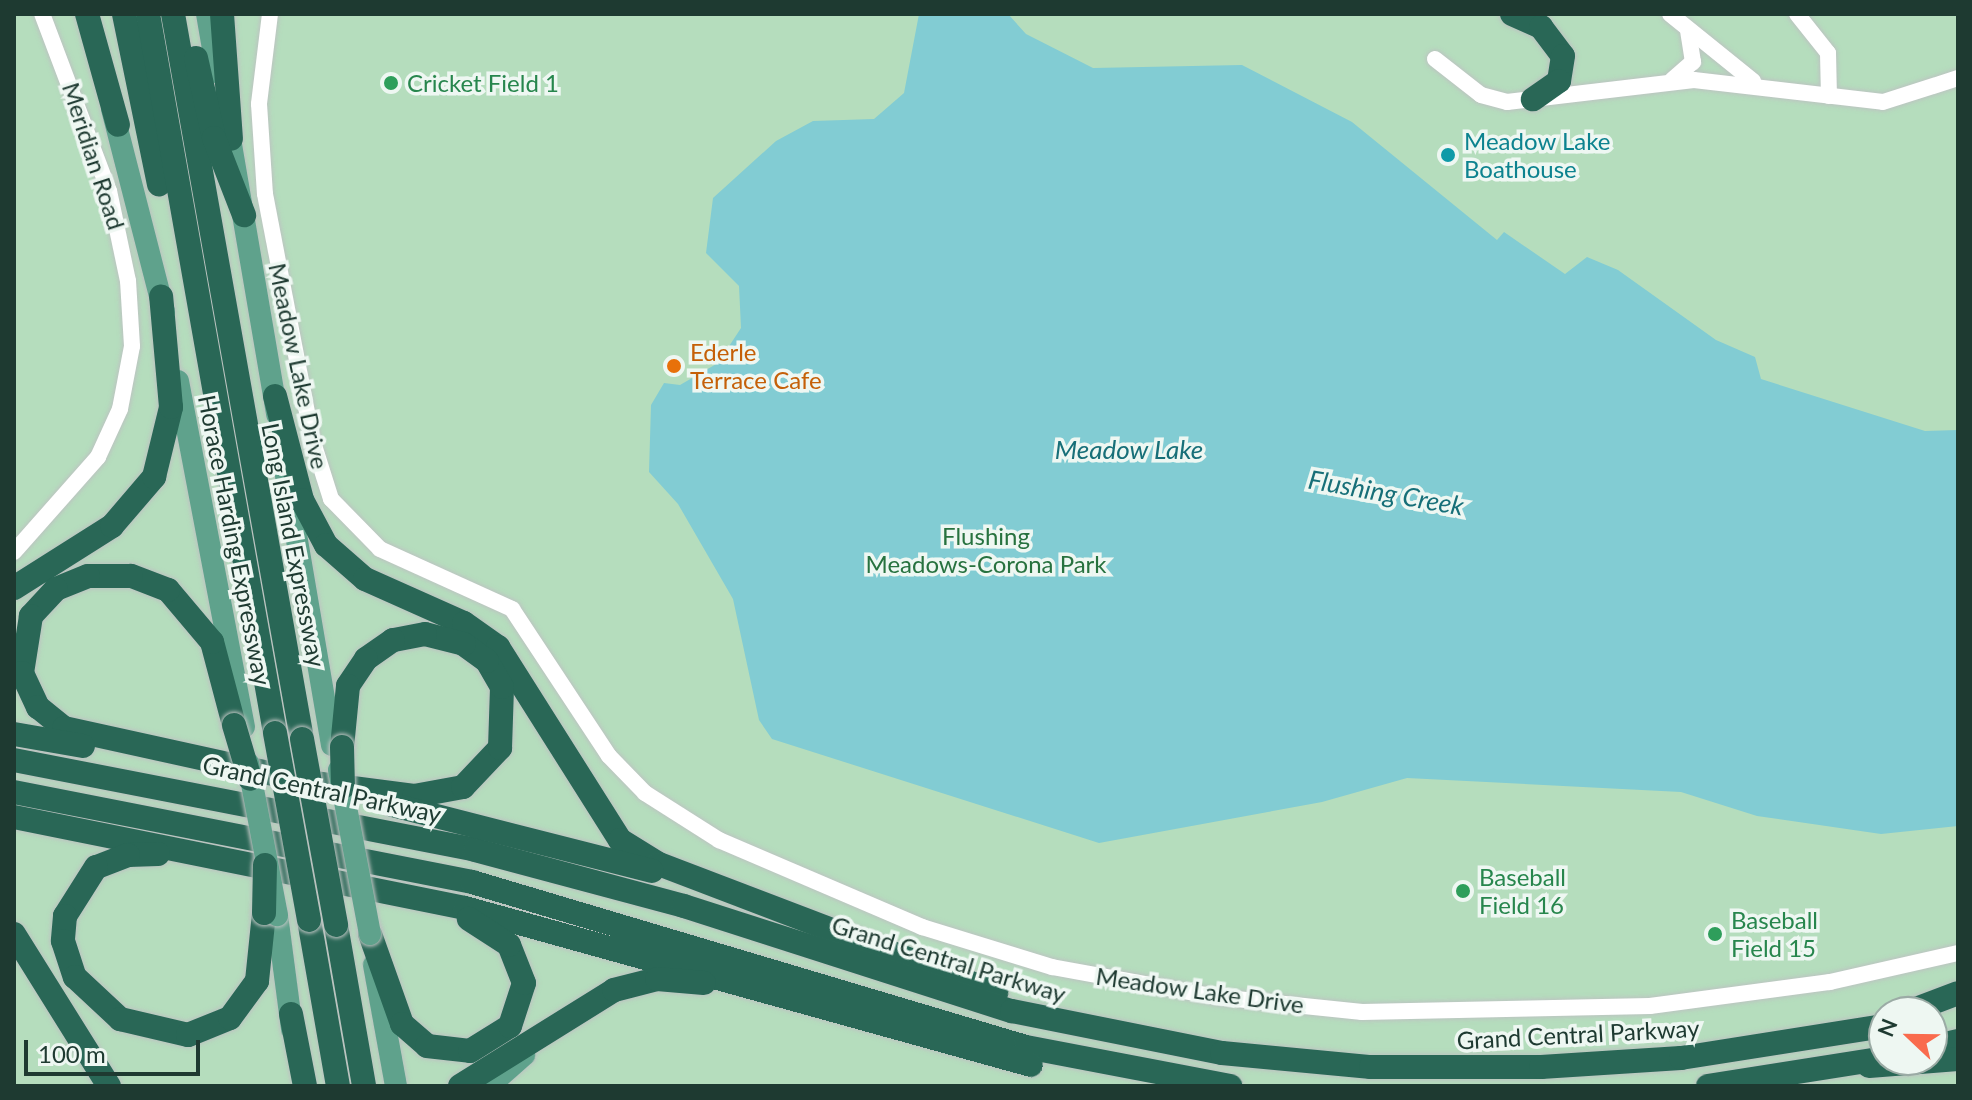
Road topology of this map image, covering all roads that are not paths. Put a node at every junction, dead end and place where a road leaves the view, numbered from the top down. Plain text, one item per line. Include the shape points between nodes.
1 (42, 14) edge
2 (76, 14) edge
3 (87, 14) edge
4 (124, 14) edge
5 (148, 14) edge
6 (173, 14) edge
7 (187, 14) edge
8 (207, 14) edge
9 (222, 14) edge
10 (270, 14) edge
11 (1558, 14) edge
12 (1670, 14) edge
13 (1797, 14) edge
14 (1519, 16) edge
15 (1684, 27) junction
16 (1435, 59) dead end
17 (1958, 78) edge
18 (1667, 81) junction
19 (1758, 84) junction
20 (1829, 96) junction
21 (1533, 99) junction
22 (118, 125) junction
23 (231, 139) junction
24 (244, 215) junction
25 (161, 296) junction
26 (275, 396) junction
27 (222, 449) junction
28 (14, 552) edge
29 (14, 588) edge
30 (239, 726) junction
31 (14, 734) edge
32 (337, 746) junction
33 (141, 750) junction
34 (14, 760) edge
35 (250, 779) joint
36 (314, 783) junction
37 (343, 787) joint
38 (14, 792) edge
39 (14, 817) edge
40 (271, 868) junction
41 (712, 885) junction
42 (378, 892) junction
43 (271, 914) junction
44 (14, 934) edge
45 (370, 934) junction
46 (1958, 953) edge
47 (614, 990) junction
48 (804, 1005) junction
49 (291, 1014) junction
50 (1075, 1026) junction
51 (1868, 1028) edge
52 (1958, 1059) edge
53 (1868, 1061) edge
54 (1822, 1069) junction
55 (1196, 1081) junction
56 (109, 1086) edge
57 (297, 1086) edge
58 (305, 1086) edge
59 (338, 1086) edge
60 (364, 1086) edge
61 (396, 1086) edge
62 (460, 1086) edge
63 (489, 1086) edge
64 (1230, 1086) edge
65 (1708, 1086) edge

1 - 28 street, Meridian Road via 109,191 128,281 132,346 120,409 98,457
2 - 22 main road, Horace Harding Expressway
3 - 22 highway
4 - 27 highway via 192,359
5 - 27 highway
6 - 60 highway, Long Island Expressway, bridge
7 - 24 highway via 208,119
8 - 23 main road
9 - 23 highway
10 - 46 street, Meadow Lake Drive via 259,104 265,194 312,439 331,499 380,549 512,609 609,756 645,793 719,840 922,927 1052,967 1217,997 1362,1012 1650,1006 1830,982
11 - 14 highway
12 - 15 street
13 - 20 street via 1828,53
14 - 21 highway via 1563,56 1559,81
15 - 18 street via 1693,62
15 - 19 street
16 - 21 street via 1488,98
17 - 20 street via 1896,102
18 - 19 street
18 - 21 street
19 - 20 street
22 - 25 main road, Horace Harding Expressway
23 - 24 main road
24 - 26 main road
25 - 29 highway via 171,407 154,477 112,526
25 - 30 main road, Horace Harding Expressway
26 - 32 main road
26 - 41 highway via 302,500 333,552 365,579 491,641 612,832 649,859
27 - 59 highway, bridge
30 - 33 highway via 212,642 179,598 131,576 75,579 46,597 26,627 26,685 64,728
30 - 35 highway, bridge
31 - 33 highway
32 - 36 highway via 348,686 366,659 393,640 425,634 464,644 487,661 502,687 500,748 463,787 414,796
32 - 37 highway, bridge
33 - 36 highway
34 - 50 highway, Grand Central Parkway via 496,855
35 - 40 main road, bridge
36 - 41 highway
37 - 45 main road, bridge
38 - 55 highway via 472,882 679,938 984,1036
39 - 40 highway
40 - 42 highway
40 - 43 highway, bridge
40 - 43 highway via 160,854 117,857 74,892 63,941 75,977 110,1013 143,1029 188,1035 230,1018 252,992
41 - 50 highway via 861,937
42 - 45 highway via 477,921 502,937 522,973 516,1016 481,1048 427,1046 392,1007
42 - 48 highway via 618,946
43 - 49 main road
44 - 56 highway
45 - 61 main road
47 - 48 highway via 680,979
47 - 62 highway
47 - 63 main road
48 - 55 highway via 1051,1070
49 - 57 main road
49 - 58 highway
50 - 51 highway, Grand Central Parkway via 1243,1056 1441,1069 1681,1058
52 - 54 highway
53 - 54 highway
54 - 65 highway
55 - 64 highway

